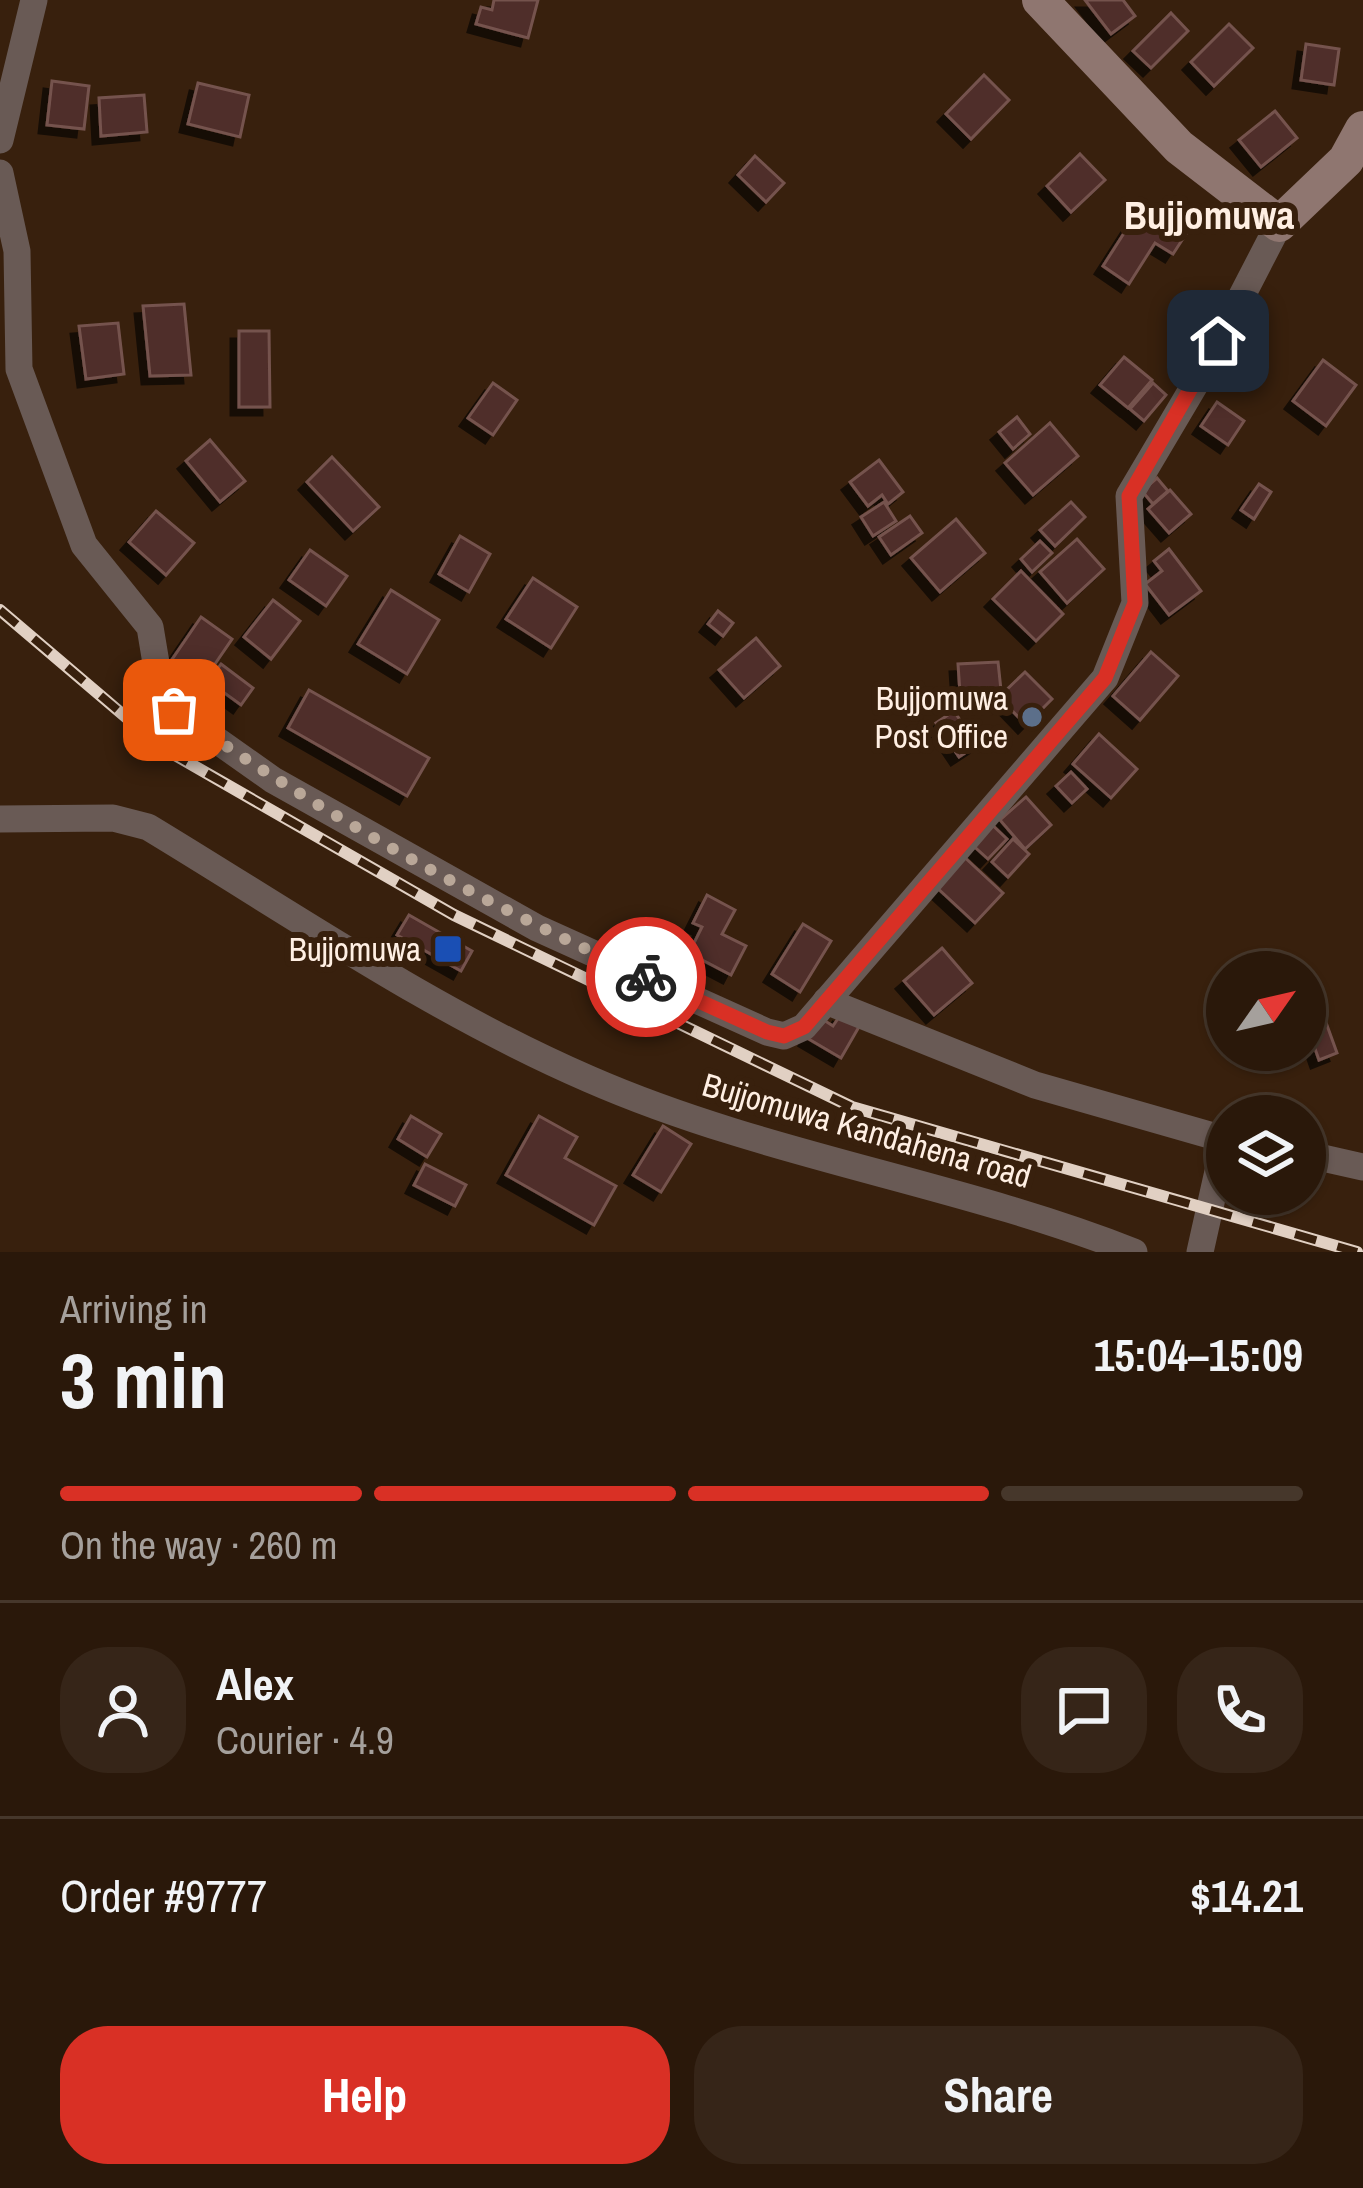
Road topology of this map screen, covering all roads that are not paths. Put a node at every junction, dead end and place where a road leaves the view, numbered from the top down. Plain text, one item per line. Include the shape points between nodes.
1 (34, 0) edge
2 (1040, 0) edge
3 (1363, 129) edge
4 (0, 140) edge
5 (0, 173) edge
6 (1279, 224) junction
7 (0, 819) edge
8 (826, 1001) junction
9 (1206, 1134) edge
10 (1326, 1159) edge
11 (1363, 1167) edge
12 (1209, 1215) edge
13 (1134, 1252) edge
14 (1200, 1252) edge

1 - 4 street
2 - 6 street via 1180,146
3 - 6 street via 1346,160
5 - 8 street via 17,251 19,369 84,544 151,627 159,681 174,710 273,780 537,928 746,1022 784,1036
6 - 8 street via 1129,496 1135,603 1105,678
7 - 13 street, Bujjomuwa Kandahena road via 112,818 148,827 458,1015 590,1080 762,1143 1064,1224
8 - 9 street via 1035,1085
10 - 11 street
12 - 14 street

